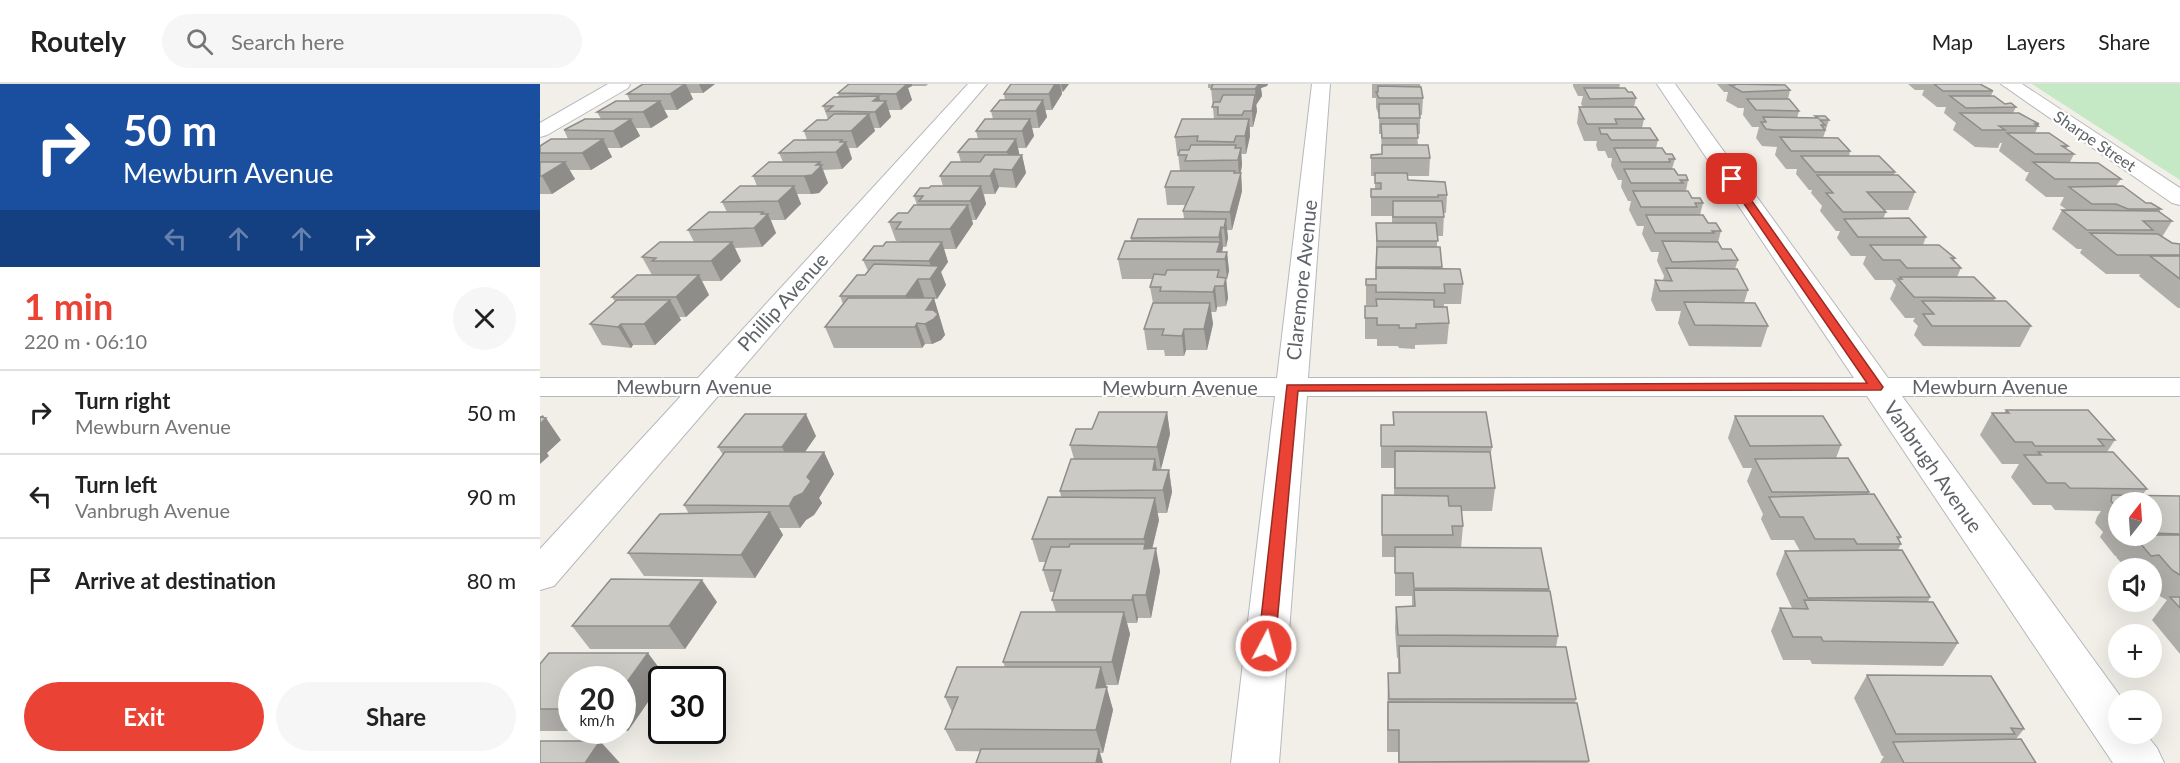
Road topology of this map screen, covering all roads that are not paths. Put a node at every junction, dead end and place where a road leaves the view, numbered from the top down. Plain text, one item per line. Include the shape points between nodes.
1 (621, 84) edge
2 (978, 84) edge
3 (1321, 84) edge
4 (1666, 84) edge
5 (2010, 84) edge
6 (540, 131) edge
7 (2180, 198) edge
8 (540, 387) edge
9 (1877, 387) junction
10 (2180, 387) edge
11 (707, 388) junction
12 (1292, 388) junction
13 (540, 575) edge
14 (2108, 716) edge
15 (2127, 744) edge
16 (1255, 763) edge
17 (2140, 763) edge

1 - 6 street
2 - 11 street, Phillip Avenue
3 - 12 street, Claremore Avenue
4 - 9 street, Vanbrugh Avenue
5 - 7 street, Sharpe Street
8 - 11 street, Mewburn Avenue
9 - 10 street, Mewburn Avenue
9 - 12 street, Mewburn Avenue
9 - 14 street, Vanbrugh Avenue
11 - 12 street, Mewburn Avenue
11 - 13 street, Phillip Avenue
12 - 16 street, Claremore Avenue
15 - 17 street, Vanbrugh Avenue

